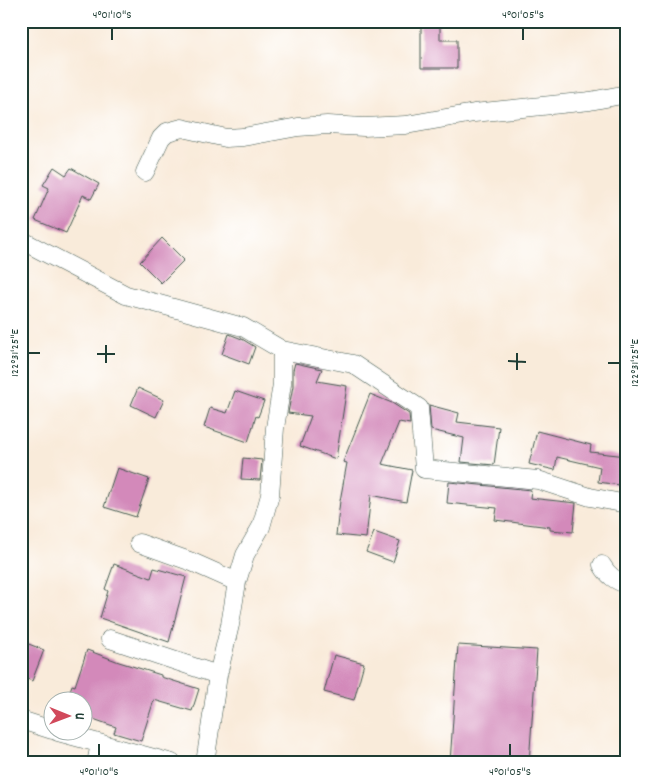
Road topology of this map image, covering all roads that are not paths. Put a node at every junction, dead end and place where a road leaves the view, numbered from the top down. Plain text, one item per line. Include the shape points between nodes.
1 (627, 94) edge
2 (145, 172) dead end
3 (21, 240) edge
4 (282, 350) junction
5 (627, 504) edge
6 (140, 543) dead end
7 (602, 565) dead end
8 (237, 582) junction
9 (627, 585) edge
10 (110, 639) dead end
11 (218, 676) junction
12 (21, 720) edge
13 (42, 727) edge
14 (92, 742) edge
15 (100, 744) junction
16 (96, 763) edge
17 (172, 763) edge
18 (205, 763) edge

1 - 2 street via 406,125 298,127 226,138 182,128 167,132 161,138
3 - 4 street via 126,295 243,327
4 - 5 street via 353,364 419,408 424,469 538,480 590,497
4 - 8 street via 282,384 270,495 261,526
6 - 8 street
7 - 9 street via 608,575
8 - 11 street
10 - 11 street
11 - 18 street
12 - 13 street
14 - 15 street
15 - 16 street
15 - 17 street

